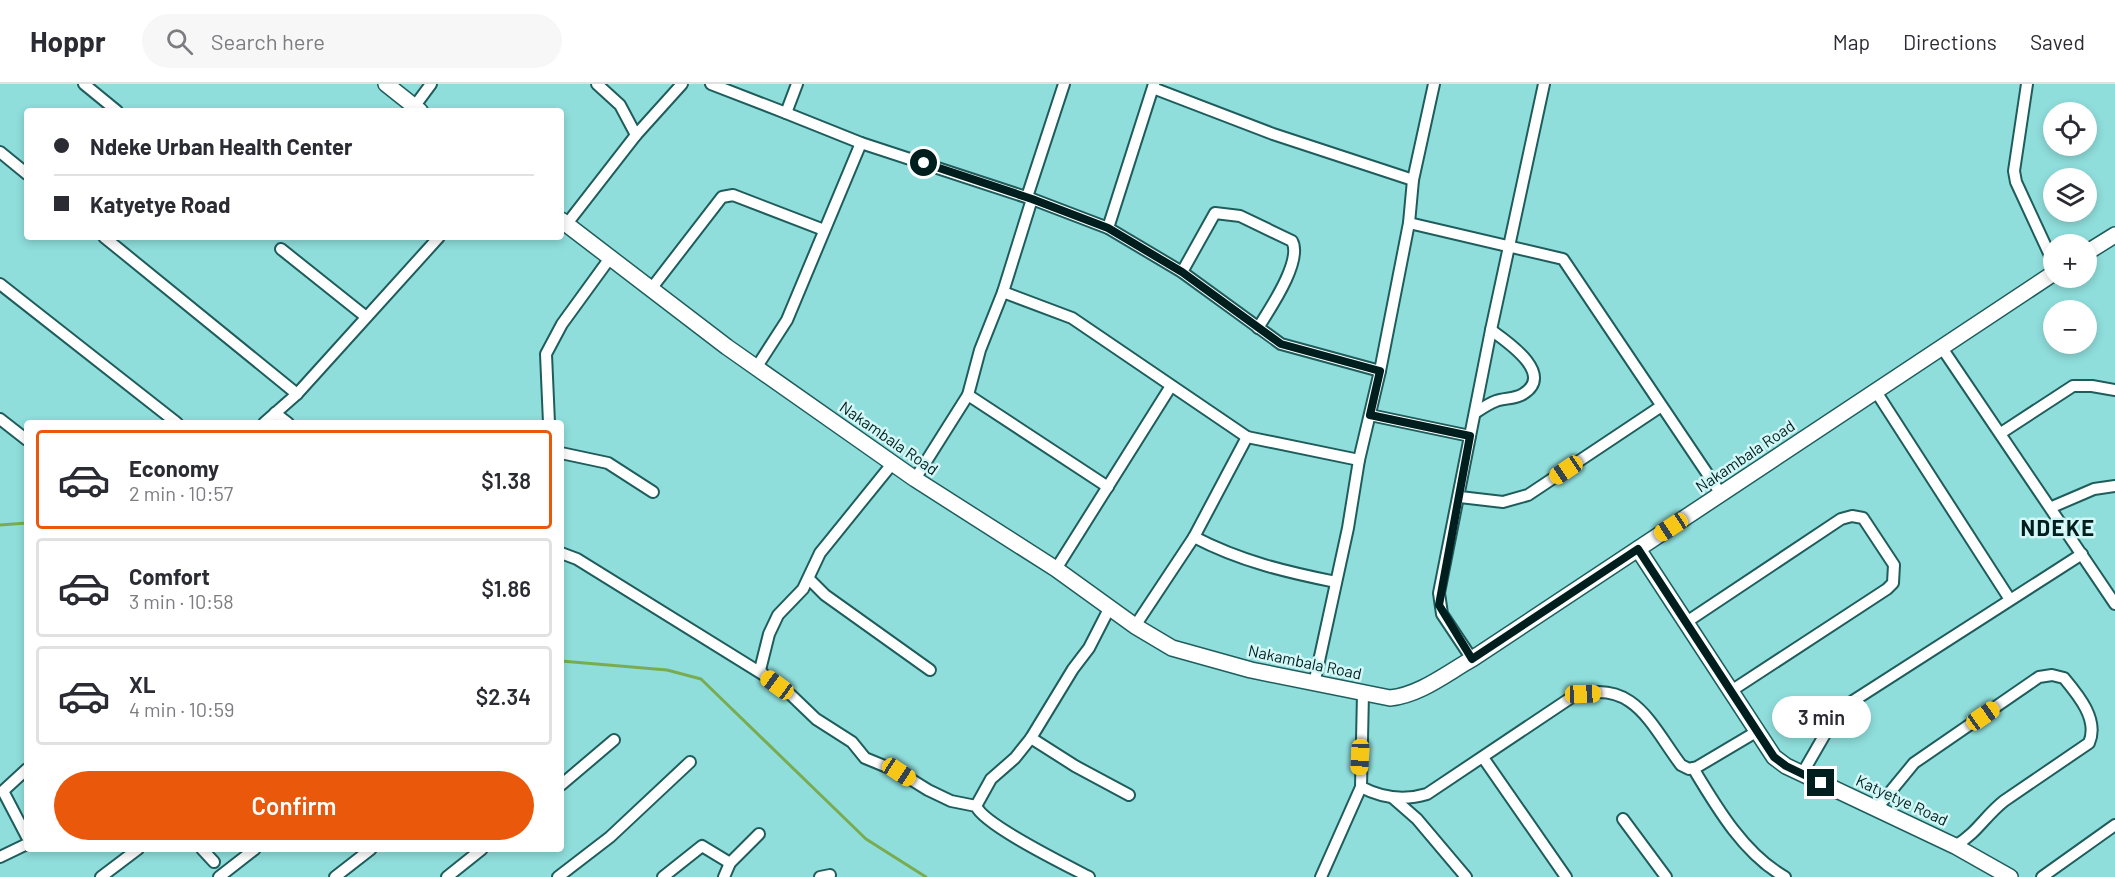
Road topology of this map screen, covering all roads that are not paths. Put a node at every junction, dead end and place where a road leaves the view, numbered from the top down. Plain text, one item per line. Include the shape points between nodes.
1 (84, 84) edge
2 (386, 84) edge
3 (431, 84) edge
4 (597, 84) edge
5 (682, 84) edge
6 (711, 84) edge
7 (797, 84) edge
8 (1064, 84) edge
9 (1434, 84) edge
10 (1544, 84) edge
11 (2027, 84) edge
12 (1154, 86) edge
13 (113, 108) edge
14 (416, 108) edge
15 (418, 108) edge
16 (786, 113) junction
17 (636, 135) junction
18 (861, 143) junction
19 (0, 152) edge
20 (24, 172) edge
21 (1413, 180) junction
22 (1030, 198) junction
23 (564, 222) edge
24 (1409, 223) junction
25 (1108, 228) junction
26 (824, 230) junction
27 (2115, 235) edge
28 (108, 240) edge
29 (436, 240) edge
30 (2043, 240) edge
31 (2097, 246) edge
32 (1511, 247) junction
33 (281, 249) dead end
34 (610, 258) junction
35 (1182, 272) junction
36 (2043, 280) edge
37 (0, 284) edge
38 (651, 290) junction
39 (1003, 292) junction
40 (365, 316) junction
41 (1258, 328) junction
42 (1491, 330) junction
43 (1942, 348) junction
44 (756, 368) junction
45 (1380, 371) junction
46 (1171, 386) junction
47 (1875, 390) junction
48 (2115, 390) edge
49 (297, 394) junction
50 (968, 395) junction
51 (1660, 407) junction
52 (275, 413) junction
53 (1475, 413) junction
54 (1370, 415) junction
55 (0, 419) edge
56 (173, 420) edge
57 (267, 420) edge
58 (284, 420) edge
59 (549, 420) edge
60 (2001, 433) junction
61 (1470, 436) junction
62 (1247, 437) junction
63 (24, 438) edge
64 (564, 456) edge
65 (1359, 460) junction
66 (892, 464) junction
67 (915, 479) junction
68 (2115, 486) edge
69 (1108, 487) junction
70 (653, 492) dead end
71 (1721, 494) junction
72 (1460, 497) junction
73 (2052, 507) junction
74 (1194, 537) junction
75 (1638, 549) junction
76 (564, 554) edge
77 (2082, 554) junction
78 (1056, 569) junction
79 (808, 579) junction
80 (1336, 582) junction
81 (2009, 598) junction
82 (2114, 600) edge
83 (1110, 607) junction
84 (1688, 621) junction
85 (1135, 626) junction
86 (1472, 659) junction
87 (930, 670) dead end
88 (764, 675) junction
89 (1314, 684) junction
90 (1731, 691) junction
91 (1363, 693) junction
92 (1756, 732) junction
93 (1031, 738) junction
94 (614, 740) dead end
95 (1484, 759) junction
96 (690, 762) dead end
97 (1693, 768) junction
98 (24, 772) edge
99 (1802, 774) junction
100 (564, 782) edge
101 (1360, 787) junction
102 (1129, 795) dead end
103 (1393, 798) junction
104 (976, 806) junction
105 (1877, 808) junction
106 (1623, 819) dead end
107 (2115, 825) edge
108 (24, 831) edge
109 (759, 834) dead end
110 (24, 845) edge
111 (1955, 846) junction
112 (134, 852) edge
113 (205, 852) edge
114 (251, 852) edge
115 (367, 852) edge
116 (478, 852) edge
117 (0, 857) edge
118 (214, 862) dead end
119 (730, 863) junction
120 (1774, 874) edge
121 (101, 877) edge
122 (219, 877) edge
123 (335, 877) edge
124 (447, 877) edge
125 (558, 877) edge
126 (663, 877) edge
127 (724, 877) edge
128 (1089, 877) edge
129 (1321, 877) edge
130 (1466, 877) edge
131 (1566, 877) edge
132 (1666, 877) edge
133 (1785, 877) edge
134 (2010, 877) edge
135 (2042, 877) edge

1 - 13 street
2 - 14 main road
3 - 15 street
4 - 17 street via 620,105
5 - 17 street
6 - 16 street
7 - 16 street
8 - 22 street
9 - 21 street
10 - 32 street
11 - 30 street via 2014,171
12 - 21 street via 1273,134
12 - 25 street
16 - 18 street
17 - 23 street
18 - 22 street
18 - 26 street
19 - 20 street
21 - 24 street
22 - 25 street
22 - 39 street
23 - 34 main road, Nakambala Road
24 - 32 street
24 - 45 street
25 - 35 street
26 - 38 street via 732,195 722,197
26 - 44 street via 787,320
27 - 31 main road
28 - 49 street
29 - 40 street
32 - 42 street
32 - 51 street via 1563,259
33 - 40 street
34 - 38 main road, Nakambala Road
34 - 59 street via 562,324 546,354
35 - 41 street
35 - 41 street via 1215,213 1240,216 1292,240 1295,250 1286,279
36 - 43 main road, Nakambala Road
37 - 56 street
38 - 44 main road, Nakambala Road
39 - 46 street via 1072,318
39 - 50 street via 980,350
40 - 49 street
41 - 45 street via 1281,344
42 - 53 street
42 - 53 street via 1529,361 1533,375 1530,387 1522,395 1494,402
43 - 47 main road, Nakambala Road
43 - 60 street
44 - 66 main road, Nakambala Road
45 - 54 street
46 - 62 street
46 - 69 street
47 - 71 main road, Nakambala Road
47 - 81 street
48 - 60 street via 2073,386
49 - 52 street
50 - 67 street
50 - 69 street
51 - 71 street
51 - 72 street via 1528,495 1503,502
52 - 57 street
52 - 58 street
53 - 61 street
54 - 61 street
54 - 65 street
55 - 63 street
60 - 73 street
61 - 72 street
62 - 65 street
62 - 74 street
64 - 70 street via 608,463
65 - 80 street
66 - 67 main road, Nakambala Road
66 - 79 street via 820,553
67 - 78 main road, Nakambala Road
68 - 73 street via 2094,489
69 - 78 street
71 - 75 main road, Nakambala Road
72 - 86 street via 1439,605
73 - 77 street
74 - 80 street via 1225,554 1253,563
74 - 85 street
75 - 84 main road, Katyetye Road
75 - 86 main road, Nakambala Road
76 - 88 street
77 - 81 street
77 - 82 street
78 - 83 main road, Nakambala Road
79 - 87 street
79 - 88 street via 778,615 760,670
80 - 89 street
81 - 99 street via 1853,700 1836,715
83 - 85 main road, Nakambala Road
83 - 93 street via 1089,648
84 - 90 main road, Katyetye Road
84 - 90 street via 1841,519 1852,516 1863,518 1894,565 1893,583 1887,589
85 - 89 main road, Nakambala Road via 1172,648 1209,660
86 - 91 main road, Nakambala Road via 1404,696 1390,698
88 - 104 street via 816,719 852,742 865,758 951,801
89 - 91 main road, Nakambala Road
90 - 92 main road, Katyetye Road
91 - 101 street
92 - 97 street
92 - 99 main road, Katyetye Road via 1774,757
93 - 102 street
93 - 104 street via 1016,758 991,779
94 - 100 street
95 - 97 street via 1572,698 1603,693 1635,702 1681,765
95 - 103 street via 1427,794
95 - 131 street
96 - 125 street via 610,837
97 - 120 street via 1734,831
98 - 108 street via 3,791
99 - 105 main road, Katyetye Road
101 - 103 street
101 - 129 street
103 - 130 street via 1417,819
104 - 128 street via 978,812 999,827
105 - 111 main road, Katyetye Road
105 - 111 street via 1902,774 1927,753 2039,677 2064,678 2093,722 2089,743 2004,801 1973,835
106 - 132 street
107 - 135 street
109 - 119 street
110 - 117 street
111 - 134 main road, Katyetye Road
112 - 121 street
113 - 118 street
114 - 122 street
115 - 123 street
116 - 124 street
119 - 126 street via 702,846
119 - 127 street
120 - 133 street

